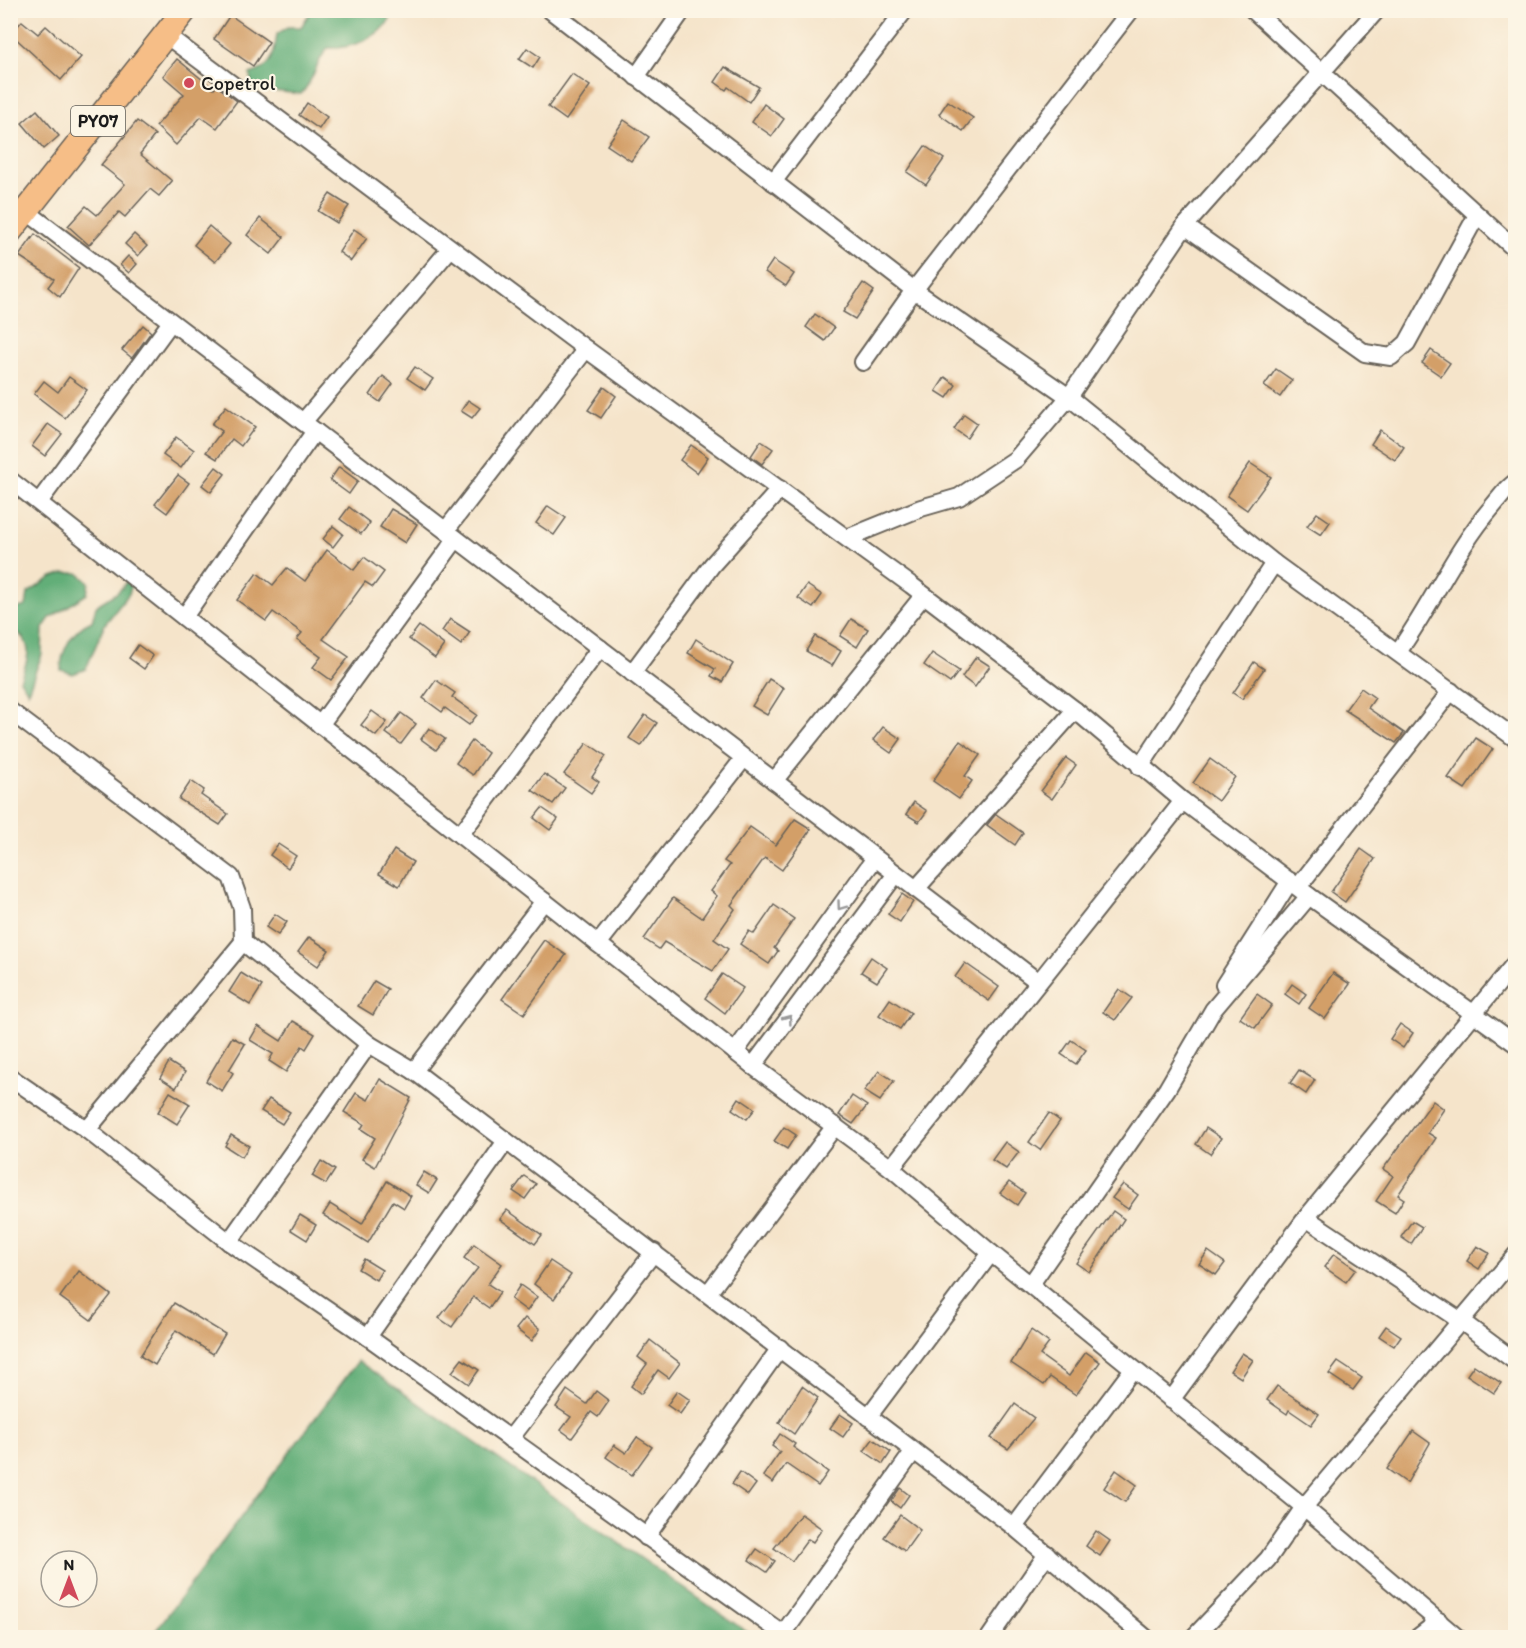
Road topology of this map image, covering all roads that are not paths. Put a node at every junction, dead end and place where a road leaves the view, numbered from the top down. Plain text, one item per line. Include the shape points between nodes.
1 (185, 10) edge
2 (550, 10) edge
3 (683, 10) edge
4 (905, 10) edge
5 (1131, 10) edge
6 (1253, 10) edge
7 (1377, 10) edge
8 (166, 35) junction
9 (1322, 74) junction
10 (636, 77) junction
11 (773, 182) junction
12 (26, 211) junction
13 (1477, 215) junction
14 (1185, 226) junction
15 (10, 231) edge
16 (450, 249) junction
17 (1515, 250) edge
18 (914, 290) junction
19 (171, 322) junction
20 (586, 349) junction
21 (864, 362) dead end
22 (1069, 397) junction
23 (309, 427) junction
24 (10, 480) edge
25 (1515, 482) edge
26 (780, 489) junction
27 (39, 502) junction
28 (451, 535) junction
29 (847, 538) junction
30 (1274, 563) junction
31 (923, 596) junction
32 (184, 617) junction
33 (600, 648) junction
34 (1398, 652) junction
35 (632, 673) junction
36 (1451, 691) junction
37 (1075, 710) junction
38 (10, 711) edge
39 (320, 724) junction
40 (1515, 738) edge
41 (744, 758) junction
42 (1140, 767) junction
43 (774, 781) junction
44 (1183, 801) junction
45 (460, 835) junction
46 (875, 858) junction
47 (896, 874) junction
48 (1299, 888) junction
49 (916, 889) junction
50 (544, 901) junction
51 (243, 942) junction
52 (598, 944) junction
53 (1515, 962) edge
54 (1037, 981) junction
55 (1213, 1010) junction
56 (1475, 1014) junction
57 (369, 1044) junction
58 (1515, 1044) edge
59 (735, 1052) junction
60 (753, 1066) junction
61 (414, 1071) junction
62 (10, 1077) edge
63 (835, 1126) junction
64 (87, 1130) junction
65 (506, 1141) junction
66 (891, 1168) junction
67 (1306, 1218) junction
68 (229, 1242) junction
69 (654, 1251) junction
70 (991, 1252) junction
71 (1515, 1255) edge
72 (1031, 1284) junction
73 (709, 1292) junction
74 (1461, 1321) junction
75 (368, 1337) junction
76 (780, 1348) junction
77 (1515, 1362) edge
78 (1133, 1369) junction
79 (1171, 1400) junction
80 (867, 1417) junction
81 (510, 1438) junction
82 (913, 1452) junction
83 (1304, 1507) junction
84 (1014, 1527) junction
85 (646, 1537) junction
86 (1047, 1554) junction
87 (1439, 1621) junction
88 (989, 1638) edge
89 (1146, 1638) edge
90 (1193, 1638) edge
91 (1417, 1638) edge
92 (1458, 1638) edge

1 - 8 highway, PY07
2 - 10 street
3 - 10 street
4 - 11 street
5 - 18 street
6 - 9 street
7 - 9 street
8 - 12 highway, PY07
8 - 16 street
9 - 13 street
9 - 14 street
10 - 11 street
11 - 18 street
12 - 15 highway, PY07
12 - 19 street
13 - 14 street via 1407,344 1390,357 1365,353
13 - 17 street
14 - 22 street
16 - 20 street
16 - 23 street
18 - 21 street
18 - 22 street
19 - 23 street
19 - 27 street
20 - 26 street
20 - 28 street
22 - 29 street via 1016,459 988,479 945,503 921,508
22 - 30 street
23 - 28 street
23 - 32 street
24 - 27 street
25 - 34 street via 1472,530
26 - 29 street
26 - 35 street via 712,565
27 - 32 street
28 - 33 street
28 - 39 street
29 - 31 street
30 - 34 street
30 - 42 street
31 - 37 street
31 - 43 street
32 - 39 street
33 - 35 street
33 - 45 street
34 - 36 street
35 - 41 street
36 - 40 street
36 - 48 street
37 - 42 street
37 - 49 street
38 - 51 street via 231,877 242,908
39 - 45 street
41 - 43 street
41 - 52 street
42 - 44 street
43 - 46 street
44 - 48 street
44 - 54 street
45 - 50 street
46 - 47 street
46 -> 59 street
47 - 49 street
60 -> 47 street
48 - 55 street
48 - 55 street via 1216,997
48 - 56 street
49 - 54 street
50 - 52 street
50 - 61 street
51 - 57 street
51 - 64 street
52 - 59 street
53 - 56 street
54 - 66 street
55 - 72 street via 1167,1089
56 - 58 street
56 - 67 street
57 - 61 street
57 - 68 street
59 - 60 street
60 - 63 street
61 - 65 street
62 - 64 street
63 - 66 street
63 - 73 street
64 - 68 street
65 - 69 street
65 - 75 street
66 - 70 street
67 - 74 street
67 - 79 street
68 - 75 street
69 - 73 street
69 - 81 street
70 - 72 street
70 - 80 street
71 - 74 street
72 - 78 street
73 - 76 street
74 - 77 street
74 - 83 street
75 - 81 street
76 - 80 street
76 - 85 street
78 - 79 street
78 - 84 street
79 - 83 street
80 - 82 street
81 - 85 street
82 - 84 street
82 - 85 street via 783,1634
83 - 87 street
83 - 90 street via 1268,1559
84 - 86 street
86 - 88 street
86 - 89 street
87 - 91 street
87 - 92 street

